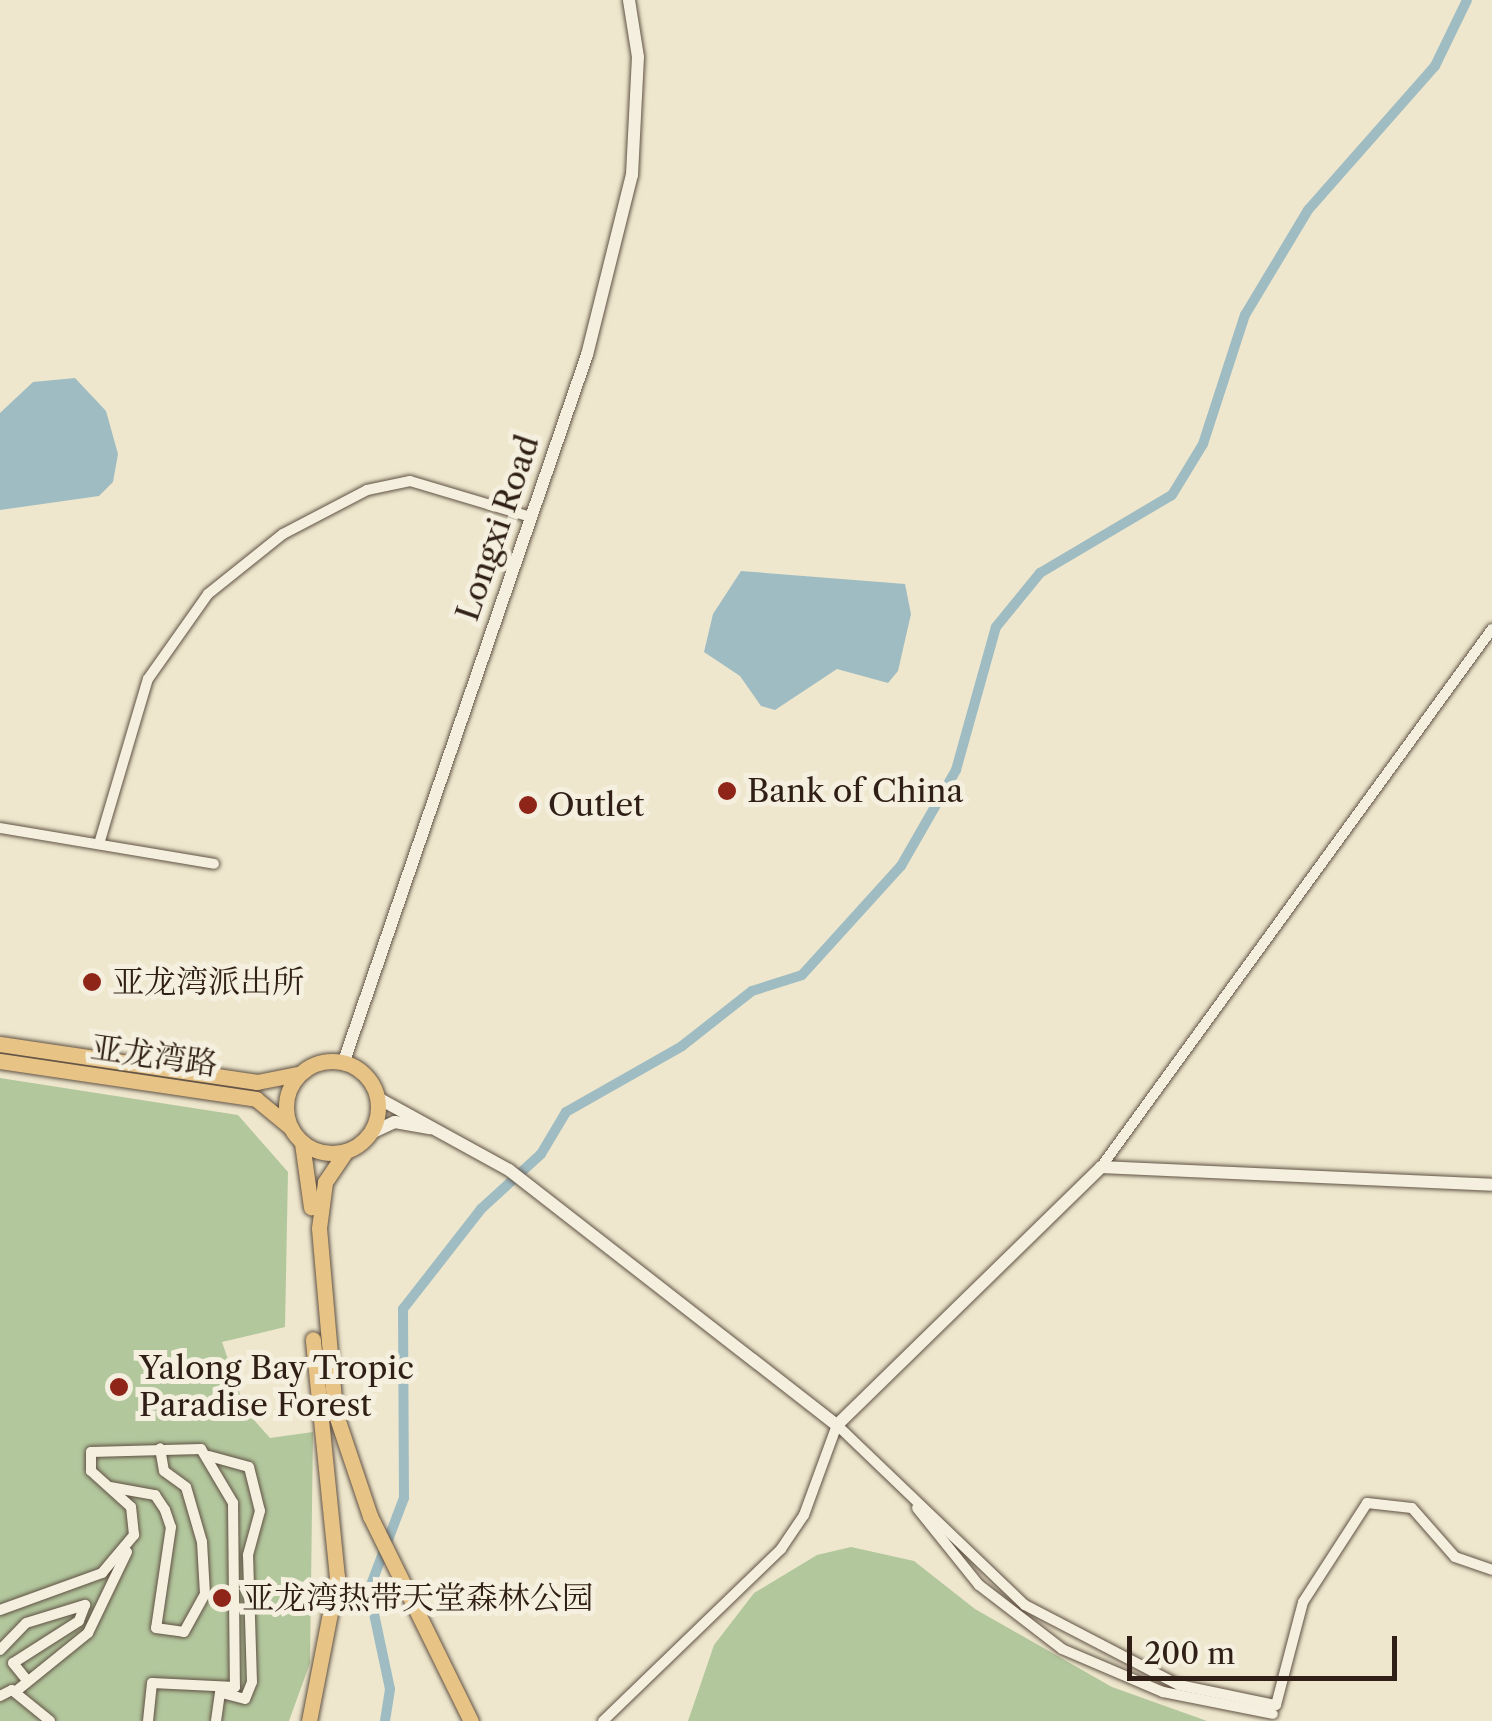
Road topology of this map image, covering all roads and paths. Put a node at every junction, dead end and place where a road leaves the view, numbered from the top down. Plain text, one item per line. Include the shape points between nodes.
1 (629, 0) edge
2 (531, 516) junction
3 (1492, 629) edge
4 (0, 828) edge
5 (99, 844) junction
6 (214, 864) dead end
7 (0, 1044) edge
8 (0, 1061) edge
9 (344, 1061) junction
10 (298, 1074) junction
11 (378, 1098) junction
12 (290, 1127) junction
13 (371, 1133) junction
14 (459, 1136) junction
15 (302, 1142) junction
16 (346, 1151) junction
17 (1101, 1166) junction
18 (1492, 1185) edge
19 (837, 1426) junction
20 (160, 1448) junction
21 (209, 1456) junction
22 (108, 1486) junction
23 (134, 1535) junction
24 (1492, 1570) edge
25 (0, 1610) edge
26 (0, 1650) edge
27 (0, 1678) edge
28 (26, 1679) junction
29 (14, 1691) junction
30 (221, 1692) junction
31 (0, 1696) edge
32 (310, 1717) edge
33 (50, 1721) edge
34 (148, 1721) edge
35 (216, 1721) edge
36 (295, 1721) edge
37 (471, 1721) edge
38 (603, 1721) edge

1 - 2 street, Longxi Road via 638,57 632,175 588,355
2 - 5 street via 410,481 367,490 283,534 208,594 148,679
2 - 9 street, Longxi Road
3 - 17 street
4 - 5 street
5 - 6 street
7 - 10 main road, 亚龙湾路 via 256,1082
8 - 12 main road, 亚龙湾路 via 256,1099
9 - 10 main road
9 - 11 main road
10 - 12 main road via 288,1090
11 - 13 main road
11 - 14 street
12 - 15 main road
13 - 14 street via 405,1122
13 - 16 main road
14 - 19 street
15 - 16 main road
15 - 32 main road via 313,1176 310,1309 336,1559
16 - 37 main road via 322,1193 320,1314 342,1444
17 - 18 street
17 - 19 street
19 - 24 street via 900,1482 979,1585 1062,1648 1164,1692 1274,1710 1303,1602 1367,1503 1412,1508 1455,1557
19 - 38 street via 804,1515 781,1549
20 - 21 street
20 - 22 street via 92,1452 88,1465
20 - 22 street via 164,1470 186,1487 202,1542 205,1594 184,1632 156,1628 171,1527 165,1510 155,1495
21 - 30 street via 233,1503 235,1682
21 - 30 street via 249,1466 260,1511 248,1555 252,1682 238,1701
22 - 23 street via 132,1508
23 - 25 street via 102,1573
23 - 28 street via 88,1632
26 - 28 street via 26,1622 86,1605 79,1621 14,1663
27 - 29 street
28 - 29 street
29 - 31 street
29 - 33 street
30 - 34 street via 152,1683
30 - 35 street
32 - 36 street

